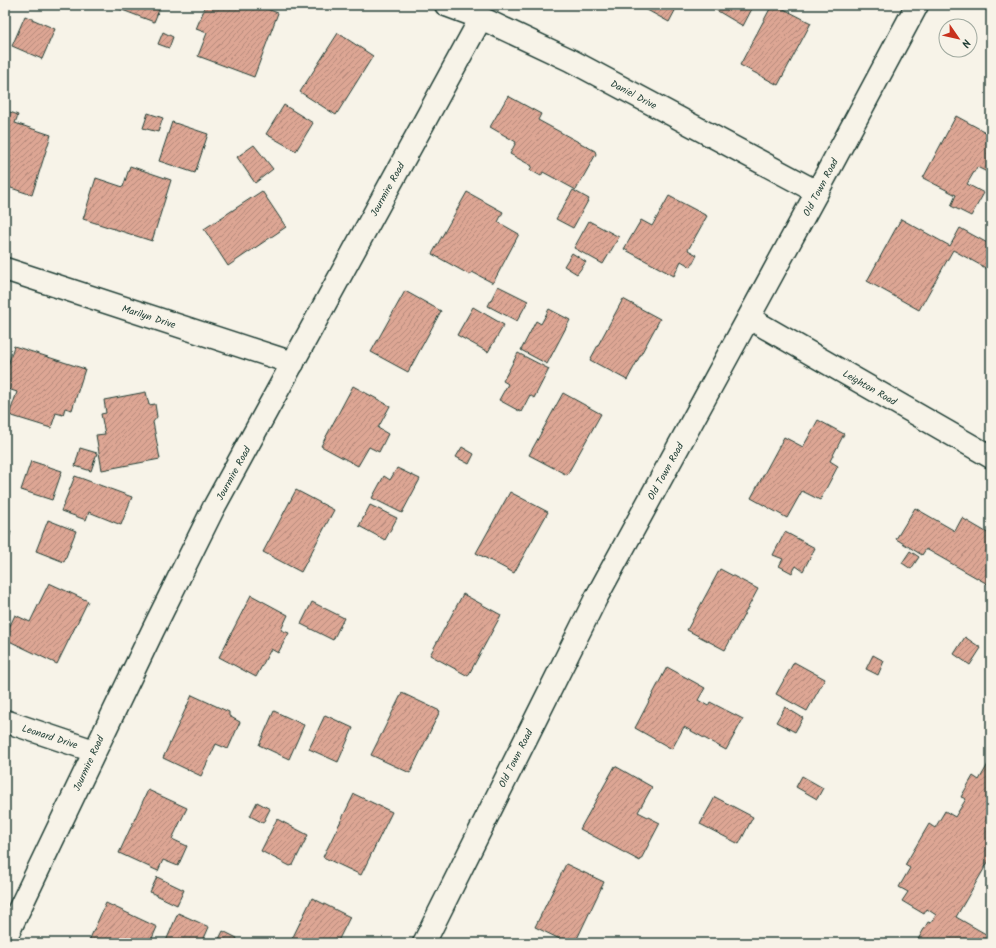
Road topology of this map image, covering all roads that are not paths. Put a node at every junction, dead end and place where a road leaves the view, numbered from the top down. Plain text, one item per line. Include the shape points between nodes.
1 (446, 5) edge
2 (917, 5) edge
3 (481, 18) junction
4 (817, 192) junction
5 (5, 269) edge
6 (749, 318) junction
7 (293, 363) junction
8 (991, 457) edge
9 (5, 721) edge
10 (94, 751) junction
11 (5, 939) edge
12 (424, 943) edge

1 - 3 street, Daniel Drive
2 - 4 street, Old Town Road
3 - 4 street, Daniel Drive via 570,60
3 - 7 street, Jourmire Road
4 - 6 street, Old Town Road
5 - 7 street, Marilyn Drive
6 - 8 street, Leighton Road
6 - 12 street, Old Town Road via 596,598
7 - 10 street, Jourmire Road via 211,514
9 - 10 street, Leonard Drive
10 - 11 street, Jourmire Road

